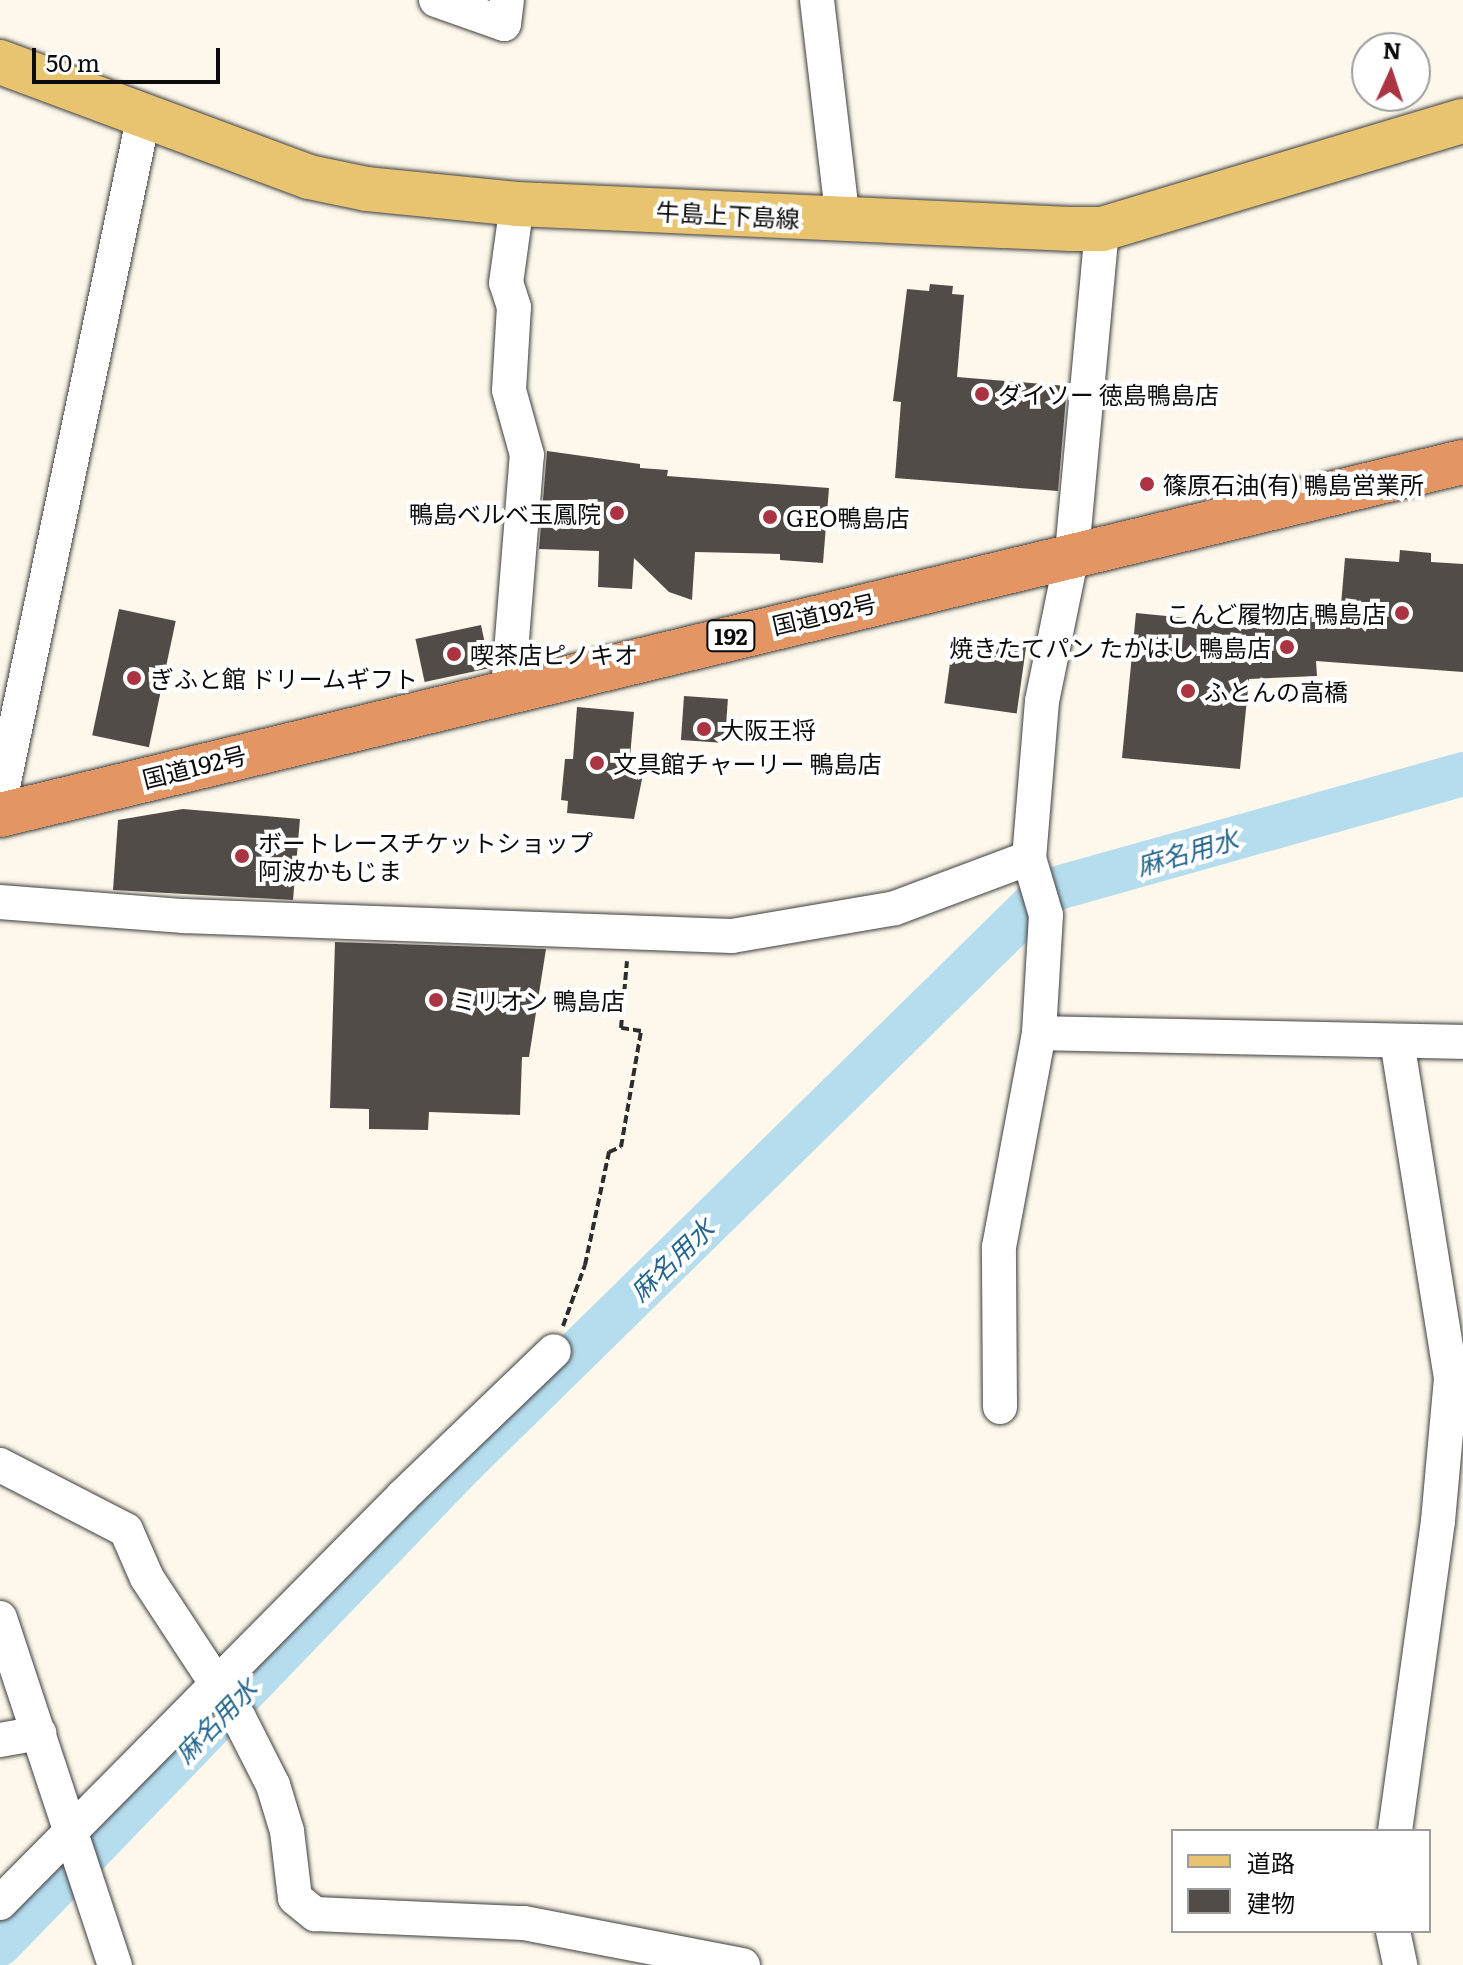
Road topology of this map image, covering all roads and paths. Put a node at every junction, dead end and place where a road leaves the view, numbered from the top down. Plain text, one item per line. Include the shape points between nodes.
1 (436, 0) edge
2 (507, 0) edge
3 (817, 0) edge
4 (0, 62) edge
5 (144, 115) junction
6 (1463, 121) edge
7 (517, 204) junction
8 (843, 220) junction
9 (1102, 229) junction
10 (1463, 462) edge
11 (1072, 555) junction
12 (508, 689) junction
13 (0, 801) edge
14 (0, 815) edge
15 (1033, 870) junction
16 (0, 902) edge
17 (630, 931) junction
18 (1039, 1033) junction
19 (1397, 1041) junction
20 (1463, 1042) edge
21 (554, 1351) joint
22 (1457, 1378) edge
23 (1000, 1407) dead end
24 (0, 1465) edge
25 (0, 1618) edge
26 (226, 1698) junction
27 (39, 1733) junction
28 (0, 1740) edge
29 (1395, 1829) edge
30 (76, 1842) junction
31 (0, 1903) edge
32 (1393, 1933) edge
33 (115, 1965) edge
34 (743, 1965) edge
35 (1400, 1965) edge

1 - 2 street via 504,24
3 - 8 street
4 - 5 main road, 牛島上下島線
5 - 7 main road, 牛島上下島線 via 309,177 367,189
5 - 13 street
6 - 9 main road, 牛島上下島線
7 - 8 main road, 牛島上下島線
7 - 12 street via 506,283 514,307 509,390 527,455
8 - 9 main road, 牛島上下島線
9 - 11 street
10 - 11 highway, 国道192号 / 192
11 - 12 highway, 国道192号 / 192
11 - 15 street via 1042,701
12 - 14 highway, 国道192号 / 192
15 - 17 street via 895,908 732,936
15 - 18 street via 1046,915
16 - 17 street via 183,916
17 - 21 path via 621,1028 641,1031 621,1147 609,1152 585,1265
18 - 19 street
18 - 23 street via 999,1247
19 - 20 street
19 - 22 street
21 - 26 street
22 - 29 street
24 - 26 street via 126,1530 147,1578
25 - 27 street
26 - 30 street
26 - 34 street via 273,1785 287,1831 295,1898 315,1914 524,1923
27 - 28 street
27 - 30 street
30 - 31 street
30 - 33 street
32 - 35 street

